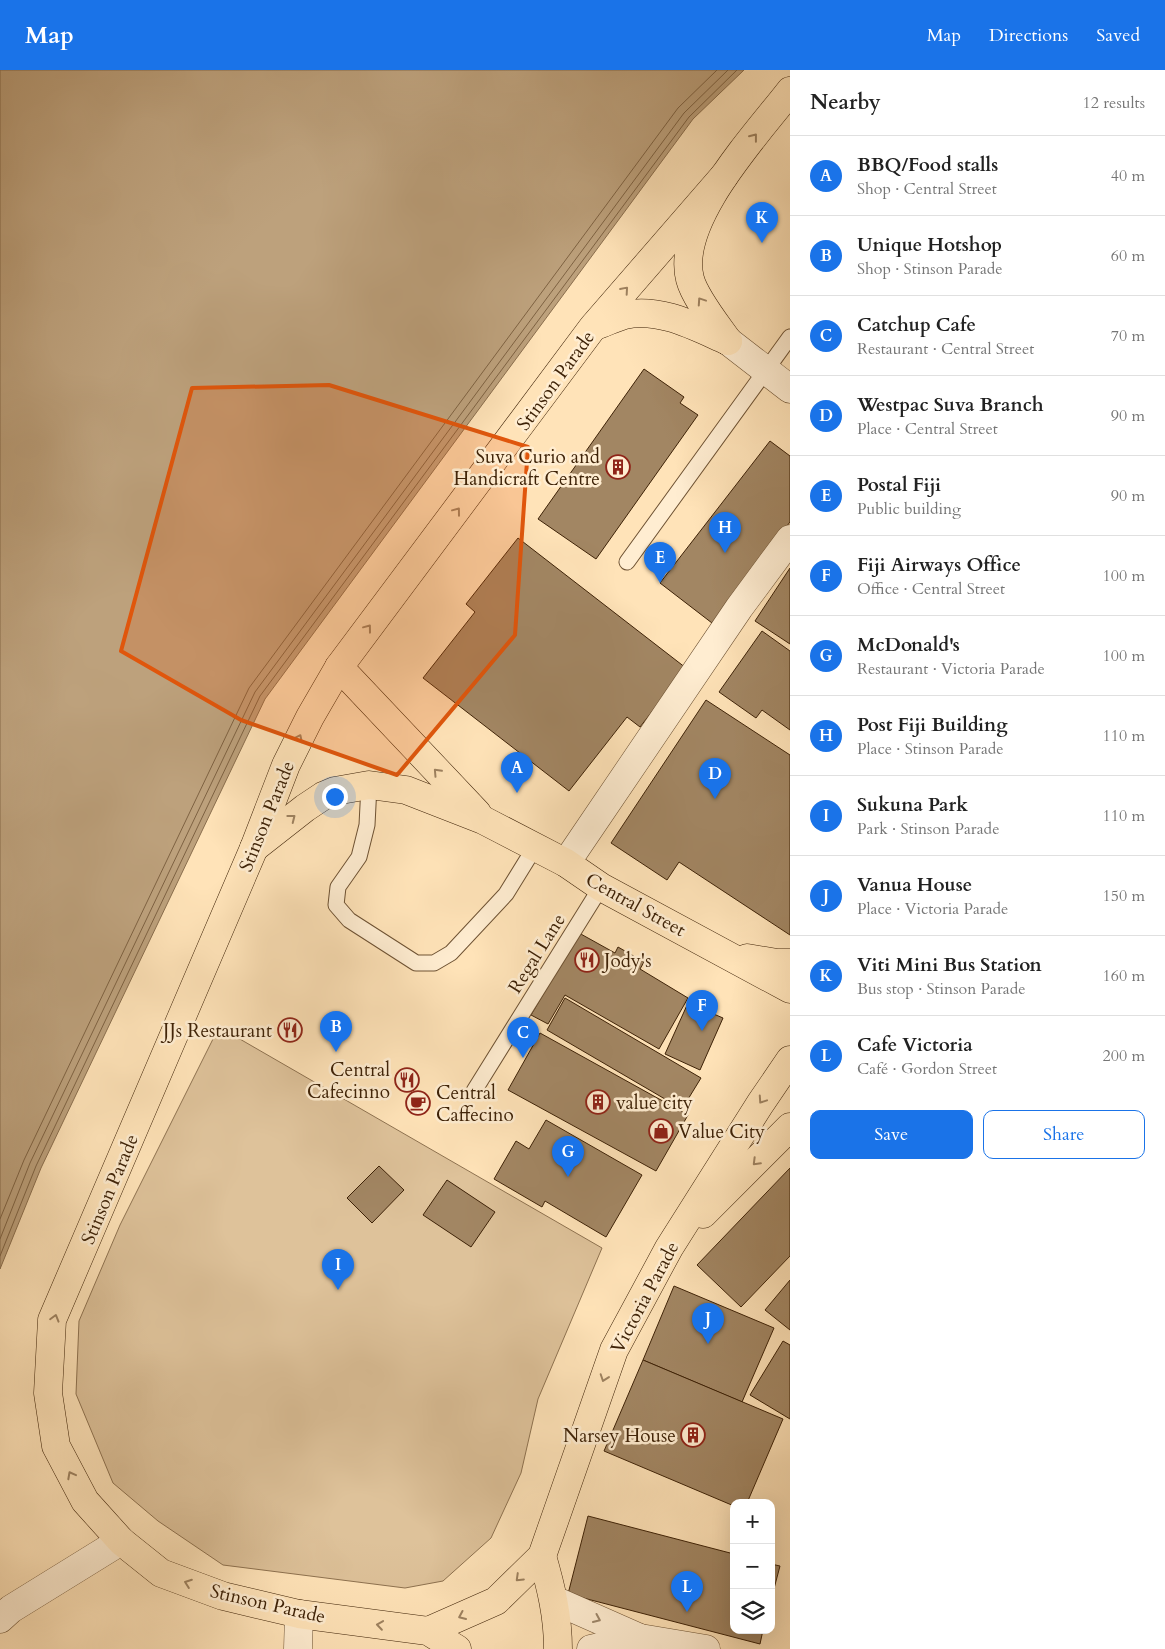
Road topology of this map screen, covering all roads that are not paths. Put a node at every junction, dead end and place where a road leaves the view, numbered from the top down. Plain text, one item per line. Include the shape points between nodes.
1 (790, 91) edge
2 (724, 176) junction
3 (593, 327) junction
4 (790, 337) edge
5 (728, 341) junction
6 (765, 370) junction
7 (790, 389) edge
8 (790, 539) edge
9 (627, 562) dead end
10 (339, 667) junction
11 (369, 785) junction
12 (483, 820) junction
13 (535, 847) junction
14 (254, 848) junction
15 (566, 863) junction
16 (601, 887) junction
17 (724, 953) junction
18 (790, 963) edge
19 (790, 989) edge
20 (790, 1060) edge
21 (474, 1091) dead end
22 (790, 1127) edge
23 (669, 1248) junction
24 (121, 1540) junction
25 (542, 1556) junction
26 (554, 1600) junction
27 (299, 1614) junction
28 (0, 1619) edge
29 (428, 1631) junction
30 (640, 1638) junction
31 (298, 1649) edge
32 (457, 1649) edge
33 (558, 1649) edge
34 (591, 1649) edge
35 (706, 1649) edge

2 -> 1 main road
3 -> 2 main road, Stinson Parade
5 -> 2 main road via 695,291 688,271 691,240
3 - 5 main road via 624,315 659,315
10 -> 3 main road, Stinson Parade
4 - 6 lane
5 - 6 street
6 - 7 street
6 - 9 lane
8 - 15 street via 739,608
12 -> 10 main road, Central Street
14 -> 10 main road, Stinson Parade via 286,765
11 - 12 main road, Central Street via 406,790
11 - 13 lane via 367,825 359,857 338,887 336,905 349,920 416,963 434,963 451,953 506,894
14 -> 11 main road, Central Street via 323,796
12 - 13 main road, Central Street
13 - 15 main road, Central Street
24 -> 14 main road, Stinson Parade via 85,1501 56,1446 48,1393 52,1320
15 - 16 main road, Central Street
16 - 17 main road, Central Street
16 - 21 lane, Regal Lane
17 - 18 main road
17 - 19 main road, Central Street
20 -> 23 main road, Victoria Parade
22 -> 23 main road
23 -> 25 main road, Victoria Parade via 614,1350
27 -> 24 main road, Stinson Parade via 223,1596 161,1573
24 - 28 street
25 - 26 main road
25 -> 29 main road, Victoria Parade via 496,1600
26 -> 30 street
26 - 33 main road
29 -> 27 main road, Stinson Parade
27 - 31 street
29 - 32 main road, Stinson Parade
30 - 34 street
30 - 35 street

